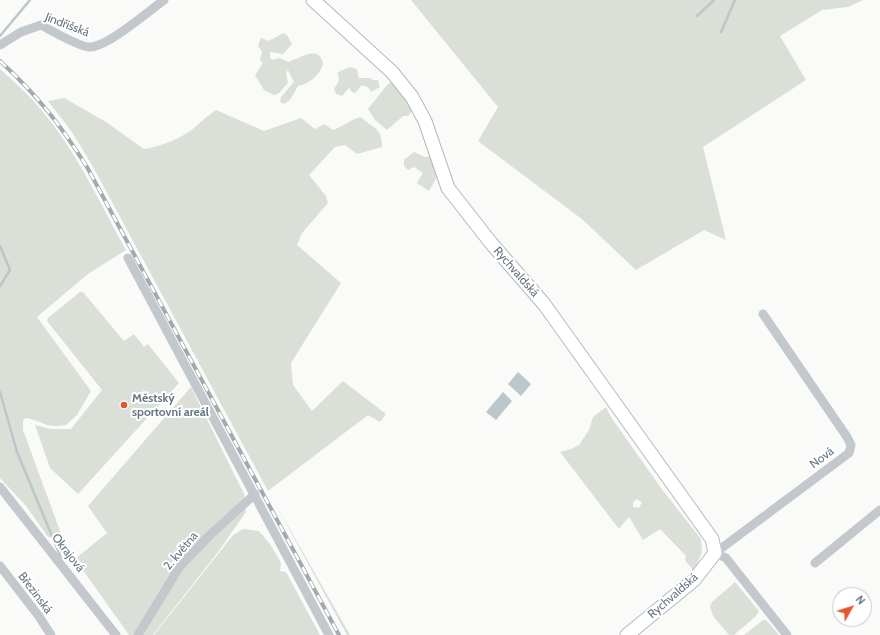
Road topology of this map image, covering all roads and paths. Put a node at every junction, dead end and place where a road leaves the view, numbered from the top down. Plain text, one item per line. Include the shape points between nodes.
1 (164, 0) edge
2 (313, 0) edge
3 (0, 46) edge
4 (128, 258) dead end
5 (763, 314) dead end
6 (0, 487) edge
7 (255, 494) junction
8 (880, 510) edge
9 (715, 553) junction
10 (815, 562) dead end
11 (0, 566) edge
12 (49, 634) edge
13 (116, 635) edge
14 (138, 635) edge
15 (329, 635) edge
16 (627, 635) edge
17 (787, 635) edge

1 - 3 street, Jindřišská via 103,43 87,47 41,25 21,32
2 - 9 street, Rychvaldská via 392,72 412,97 425,121 448,188 544,304 712,539
4 - 7 street
5 - 9 street, Nová via 847,436 851,445 850,453
6 - 13 street, Okrajová
7 - 14 street, 2. května via 180,566
7 - 15 street
8 - 10 street
9 - 16 street, Rychvaldská via 694,580
9 - 17 street via 726,558
11 - 12 street, Březinská via 38,615

